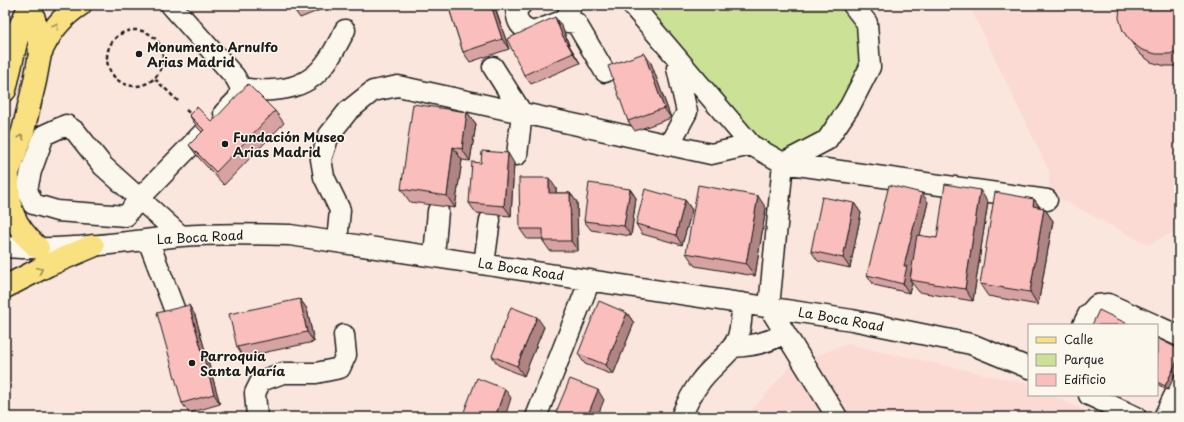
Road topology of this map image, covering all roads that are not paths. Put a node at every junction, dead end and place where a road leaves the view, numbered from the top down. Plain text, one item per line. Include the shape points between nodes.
1 (30, 5) edge
2 (80, 5) edge
3 (171, 5) edge
4 (632, 5) edge
5 (853, 5) edge
6 (516, 6) edge
7 (570, 10) edge
8 (345, 30) dead end
9 (40, 54) junction
10 (493, 67) dead end
11 (677, 68) dead end
12 (605, 72) dead end
13 (241, 88) junction
14 (5, 90) edge
15 (522, 113) junction
16 (669, 145) junction
17 (751, 145) junction
18 (517, 155) dead end
19 (783, 163) junction
20 (7, 178) edge
21 (139, 199) junction
22 (1047, 200) dead end
23 (438, 211) dead end
24 (126, 216) junction
25 (490, 220) dead end
26 (181, 236) junction
27 (148, 240) junction
28 (126, 242) junction
29 (337, 242) junction
30 (93, 246) junction
31 (5, 247) edge
32 (38, 248) junction
33 (434, 256) junction
34 (484, 264) junction
35 (590, 280) junction
36 (5, 288) edge
37 (742, 303) junction
38 (769, 307) junction
39 (178, 319) edge
40 (1084, 324) edge
41 (1152, 324) edge
42 (1158, 327) edge
43 (785, 333) junction
44 (344, 335) dead end
45 (1179, 336) edge
46 (732, 347) junction
47 (1028, 368) edge
48 (1179, 386) edge
49 (1091, 396) edge
50 (257, 417) edge
51 (536, 417) edge
52 (681, 417) edge
53 (837, 417) edge
54 (1136, 417) edge
55 (1164, 417) edge

1 - 9 main road via 38,34
1 - 14 main road via 20,29
9 -> 2 main road via 58,23
3 - 13 street via 235,77
4 - 17 street
5 - 19 street via 867,22 870,67 850,106 827,140
6 - 7 street via 516,19 524,29 533,32
7 - 12 street
8 - 13 street via 333,54 318,73 299,86 272,90
20 -> 9 main road via 29,106
10 - 15 street
11 - 16 street via 687,112
13 - 21 street via 238,99 203,126
15 - 16 street
15 - 18 street
15 - 29 street via 398,86 373,91 348,111 329,135 321,160 324,177 340,210
16 - 17 street via 711,154
17 - 19 street
19 - 22 street
19 - 38 street
20 - 32 main road via 13,215 25,235
21 - 24 street
21 - 24 street via 103,166 76,132 66,125 44,135 30,171 26,190 33,204 57,211
21 - 26 street
23 - 33 street
24 - 28 street
25 - 34 street
26 - 27 street, La Boca Road
26 - 29 street, La Boca Road via 290,235
27 - 28 street, La Boca Road
27 - 39 street
28 - 30 street, La Boca Road
29 - 33 street, La Boca Road
30 - 32 street, La Boca Road
36 -> 30 main road via 48,265
31 - 32 street, La Boca Road
33 - 34 street, La Boca Road
34 - 35 street, La Boca Road
35 - 37 street, La Boca Road
35 - 51 street
37 - 38 street, La Boca Road
37 - 46 street via 738,337
38 - 43 street
38 - 47 street, La Boca Road via 852,320 971,344
40 - 41 street via 1097,305 1108,304
42 - 45 street
43 - 46 street via 762,344
43 - 53 street
44 - 50 street via 346,356 340,368 316,373 283,373 261,381 255,393
46 - 52 street via 700,381
48 - 55 street
49 - 54 street

